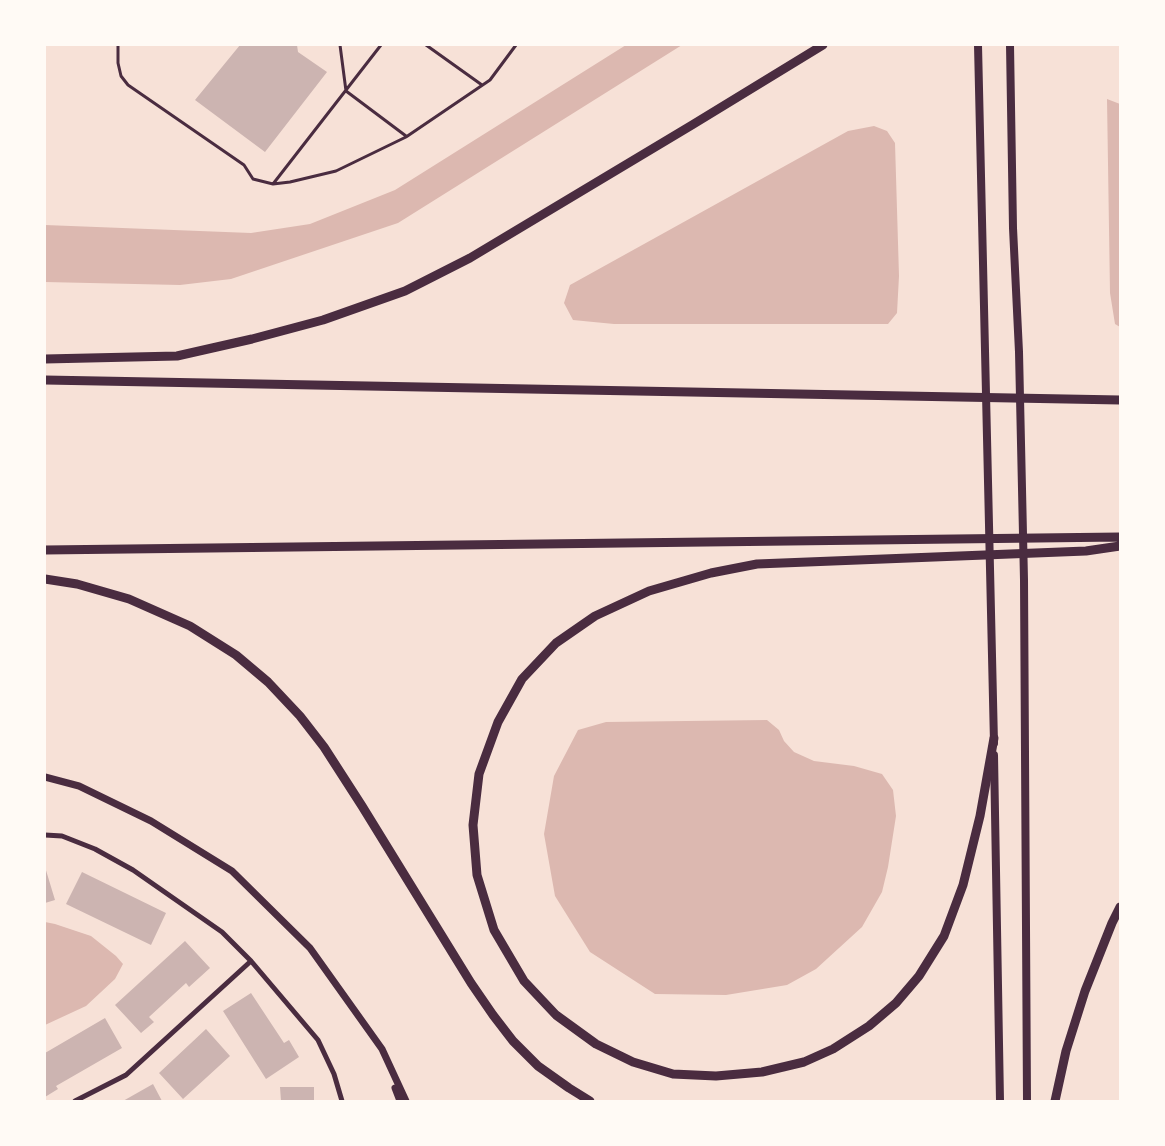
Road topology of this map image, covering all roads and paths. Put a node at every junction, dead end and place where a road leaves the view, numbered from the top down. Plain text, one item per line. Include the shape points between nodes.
1 (118, 45) edge
2 (340, 45) edge
3 (381, 45) edge
4 (426, 45) edge
5 (516, 45) edge
6 (822, 45) edge
7 (978, 45) edge
8 (1010, 45) edge
9 (482, 85) junction
10 (346, 91) junction
11 (406, 137) junction
12 (273, 184) junction
13 (45, 359) edge
14 (45, 380) edge
15 (1120, 400) edge
16 (1120, 537) edge
17 (1120, 546) edge
18 (45, 550) edge
19 (45, 579) edge
20 (994, 738) junction
21 (45, 777) edge
22 (45, 835) edge
23 (1120, 907) edge
24 (251, 961) junction
25 (381, 1049) junction
26 (75, 1101) edge
27 (342, 1101) edge
28 (400, 1101) edge
29 (406, 1101) edge
30 (590, 1101) edge
31 (1000, 1101) edge
32 (1027, 1101) edge
33 (1055, 1101) edge

1 - 12 lane via 121,76 128,85 244,165 253,179
2 - 10 lane
3 - 10 lane
4 - 9 lane
5 - 9 lane
6 - 13 highway via 470,258 405,291 322,320 177,356
7 - 20 main road
8 - 32 main road via 1024,580
9 - 11 lane
10 - 11 lane
10 - 12 lane
11 - 12 lane via 336,171
14 - 15 highway
16 - 18 highway
17 - 20 highway via 1086,551 757,564 649,591 595,615 556,643 522,680 498,722 479,774 473,825 477,875 494,930 524,981 556,1015 596,1044 633,1062 673,1074 716,1076 762,1072 804,1062 869,1026 896,1003 944,936 963,885
19 - 30 highway via 129,599 190,626 236,655 268,682 324,747 493,1015 538,1066
20 - 31 main road
21 - 25 street via 78,786 151,821 232,871 310,948
22 - 24 street via 62,836 95,849 133,870 222,932
23 - 33 highway via 1085,991
24 - 26 street via 126,1075
24 - 27 street via 318,1040
25 - 28 street
25 - 29 street

